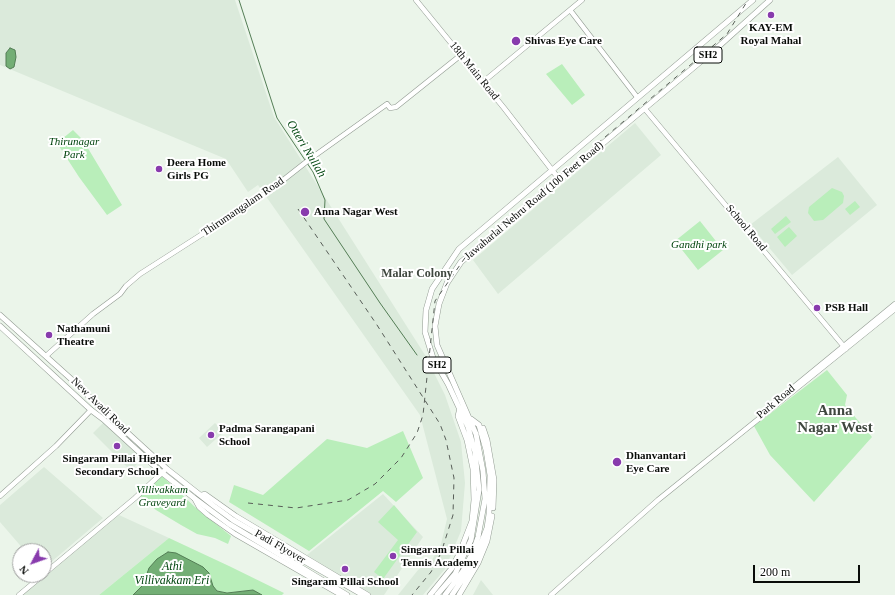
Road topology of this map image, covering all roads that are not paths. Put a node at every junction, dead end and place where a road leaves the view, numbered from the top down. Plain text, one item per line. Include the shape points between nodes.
1 (416, 0) edge
2 (582, 0) edge
3 (753, 0) edge
4 (770, 0) edge
5 (570, 10) junction
6 (461, 55) junction
7 (483, 82) junction
8 (637, 97) junction
9 (645, 109) junction
10 (551, 171) junction
11 (559, 179) junction
12 (895, 304) edge
13 (895, 309) edge
14 (0, 315) edge
15 (0, 326) edge
16 (845, 347) junction
17 (46, 356) junction
18 (460, 408) junction
19 (90, 410) junction
20 (471, 419) junction
21 (479, 425) junction
22 (168, 469) junction
23 (162, 472) junction
24 (201, 495) junction
25 (0, 496) edge
26 (194, 498) junction
27 (52, 567) edge
28 (33, 583) edge
29 (19, 595) edge
30 (341, 595) edge
31 (347, 595) edge
32 (362, 595) edge
33 (368, 595) edge
34 (430, 595) edge
35 (437, 595) edge
36 (444, 595) edge
37 (452, 595) edge
38 (459, 595) edge
39 (552, 595) edge

1 - 6 street, 18th Main Road
2 - 5 street
3 - 8 main road, Jawaharlal Nehru Road (100 Feet Road) / SH2
4 - 9 main road, Jawaharlal Nehru Road (100 Feet Road) / SH2
5 - 7 street
5 - 8 street
6 - 7 street, 18th Main Road
6 - 17 street, Thirumangalam Road via 396,107 390,108 387,104 268,192 140,274
7 - 10 street, 18th Main Road
8 - 10 main road, Jawaharlal Nehru Road (100 Feet Road) / SH2
9 - 11 main road, Jawaharlal Nehru Road (100 Feet Road) / SH2
9 - 16 street, School Road
10 - 11 street, 18th Main Road
10 - 18 main road, Jawaharlal Nehru Road (100 Feet Road) / SH2 via 459,249 432,290 426,310 425,332 433,358
11 - 20 main road, Jawaharlal Nehru Road (100 Feet Road) / SH2 via 462,262 447,283 439,304 435,326 437,345
12 - 16 street, Park Road
13 - 16 street, Park Road
14 - 17 main road, New Avadi Road
15 - 19 main road, New Avadi Road
16 - 39 street, Park Road via 658,500
17 - 22 main road, New Avadi Road
18 - 34 main road via 458,416 473,469 472,521 452,568
18 - 35 main road, Jawaharlal Nehru Road (100 Feet Road) / SH2 via 475,452 478,471 477,506 471,540 455,574
19 - 23 main road, New Avadi Road
19 - 25 street via 56,446
20 - 21 main road
20 - 36 main road, Jawaharlal Nehru Road (100 Feet Road) / SH2 via 480,449 485,498 478,537 472,554 463,571
21 - 37 main road via 490,475 489,514 473,564
21 - 38 main road via 483,428 491,457 494,480 492,515 487,541 478,563
22 - 23 street
22 - 24 main road, New Avadi Road
23 - 26 main road, New Avadi Road
23 - 27 street via 135,498
24 - 32 main road, Padi Flyover via 233,520
24 - 33 street via 205,494 232,514
26 - 30 street via 198,507 235,534
26 - 31 main road, Padi Flyover via 229,524
28 - 29 street

